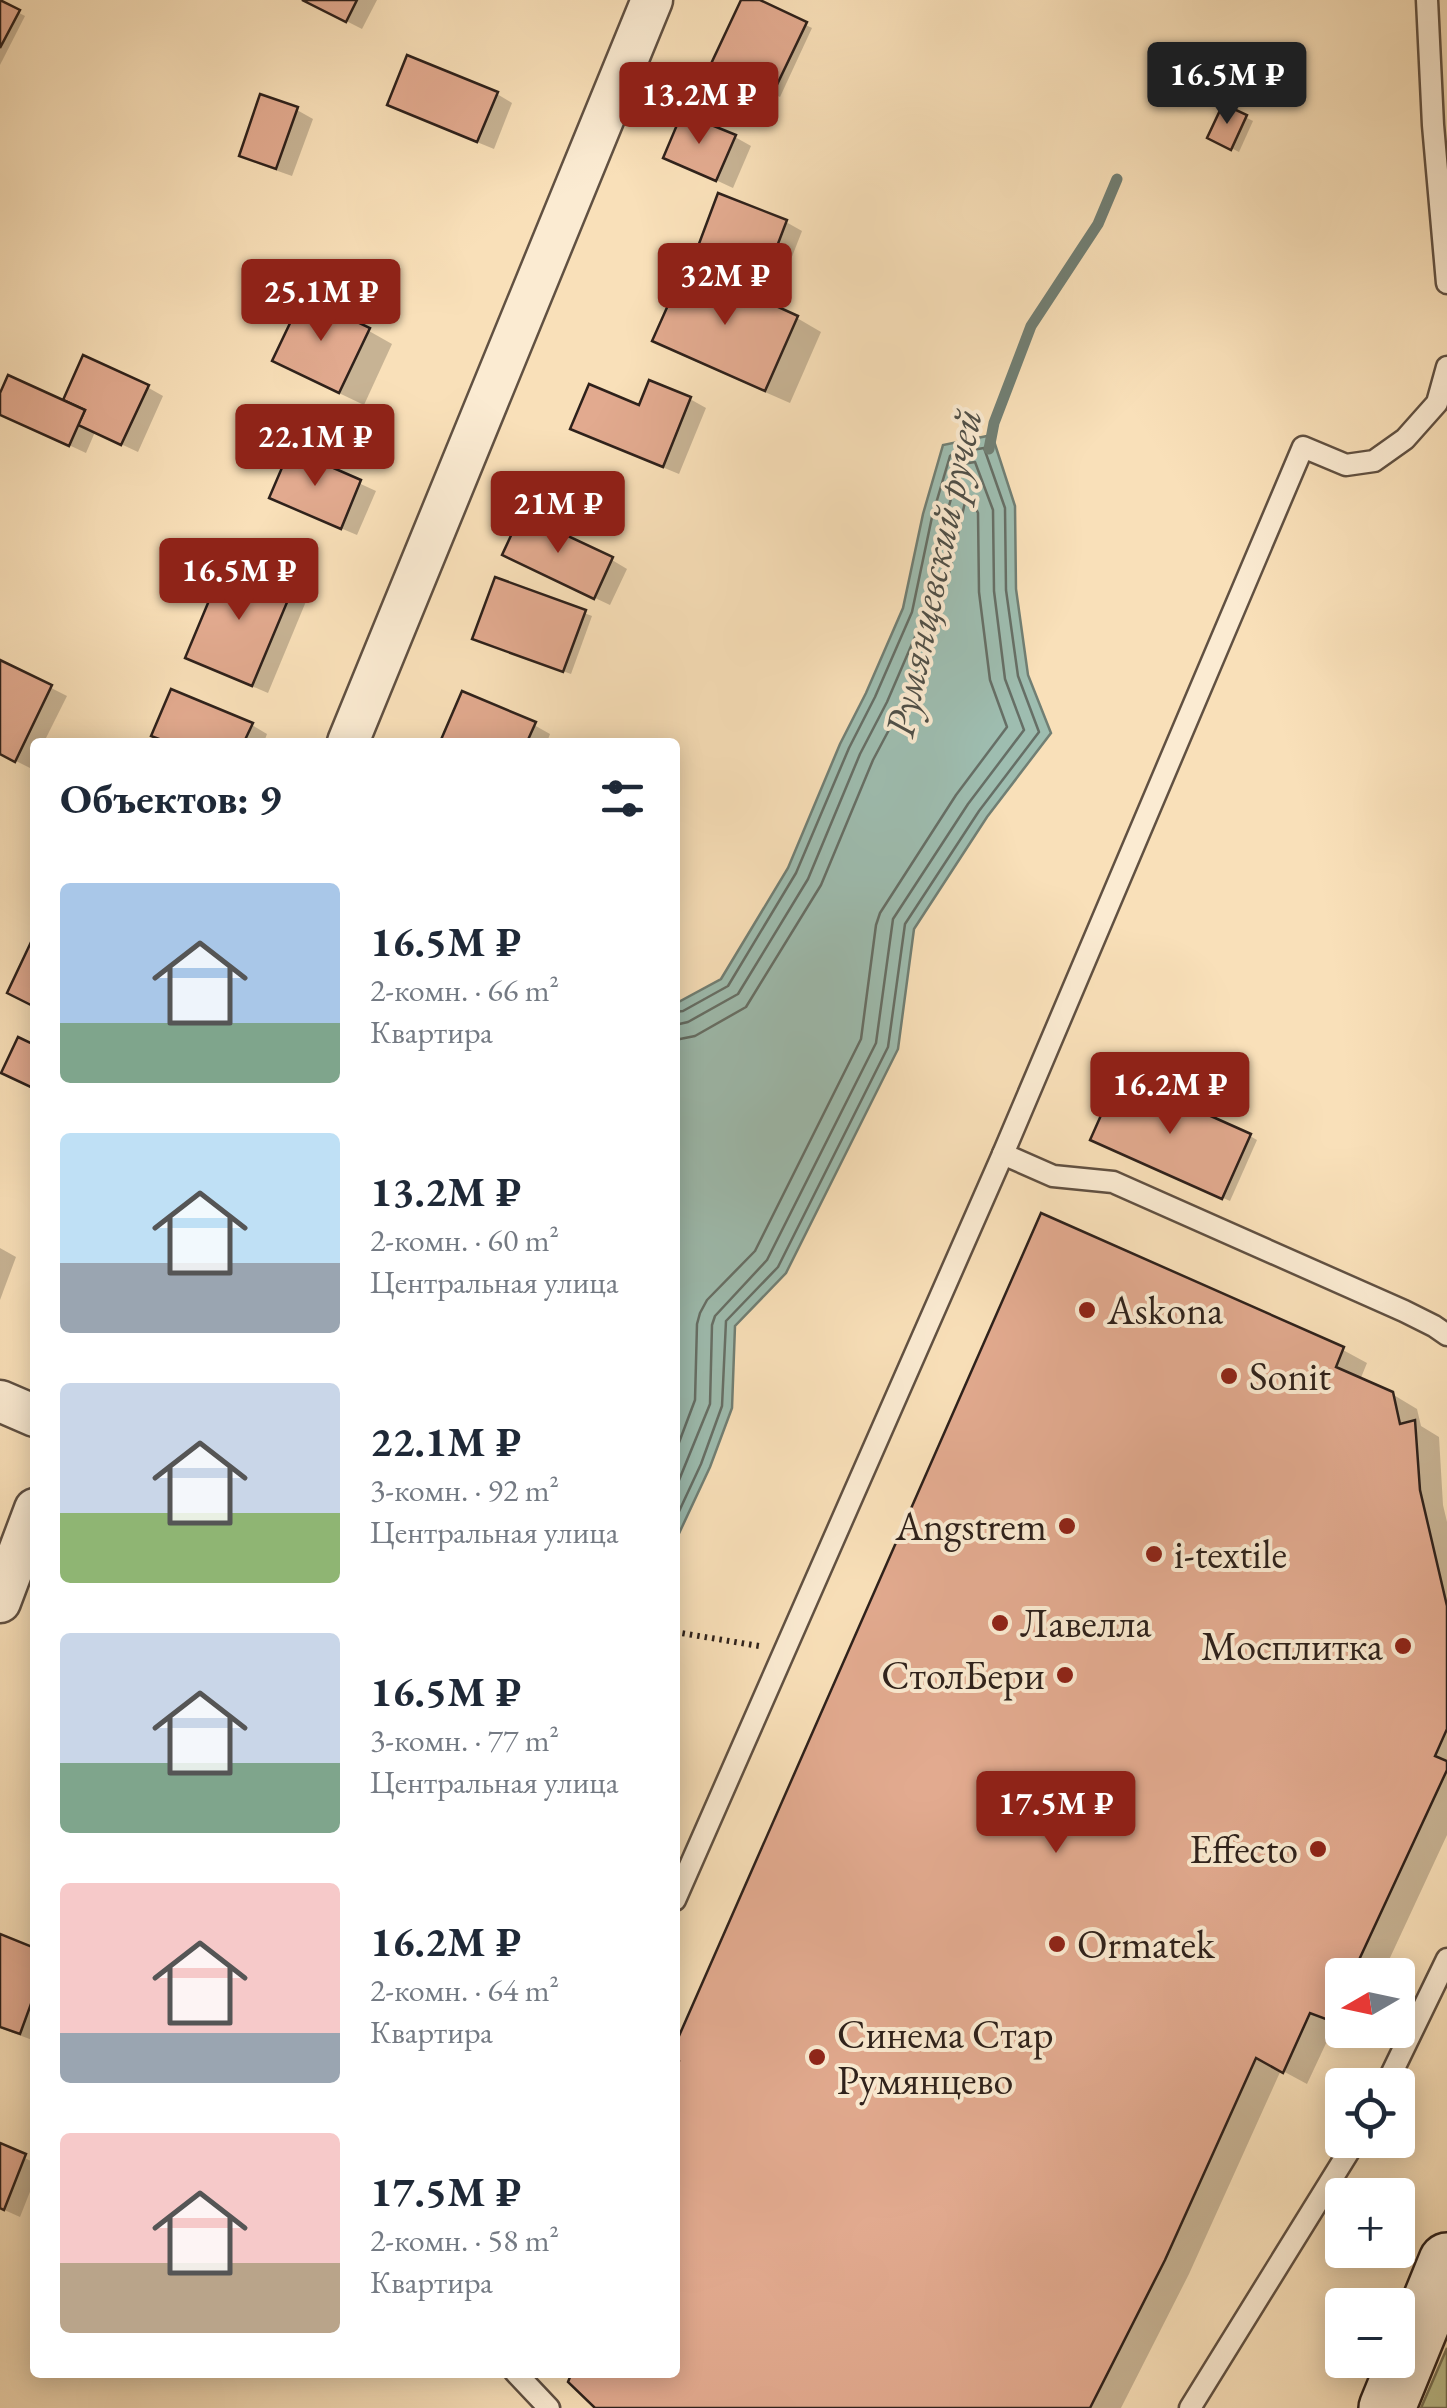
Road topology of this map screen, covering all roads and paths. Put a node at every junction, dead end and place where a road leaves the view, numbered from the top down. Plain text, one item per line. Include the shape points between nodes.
1 (652, 0) edge
2 (1427, 0) edge
3 (1447, 283) edge
4 (1447, 367) edge
5 (350, 738) edge
6 (1003, 1154) junction
7 (1447, 1335) edge
8 (0, 1401) edge
9 (30, 1414) edge
10 (30, 1522) edge
11 (0, 1602) edge
12 (680, 1633) edge
13 (785, 1651) junction
14 (680, 1889) edge
15 (1447, 1960) edge
16 (1394, 2068) edge
17 (1345, 2158) edge
18 (1447, 2261) edge
19 (522, 2378) edge
20 (549, 2408) edge
21 (1190, 2408) edge
22 (1387, 2408) edge

1 - 5 street
2 - 3 lane
4 - 6 lane via 1437,403 1374,461 1346,466 1303,447
6 - 7 lane via 1054,1176 1113,1182
6 - 13 lane
8 - 9 street
10 - 11 street
12 - 13 path
13 - 14 lane
15 - 16 lane
17 - 21 lane
18 - 22 main road
19 - 20 lane

